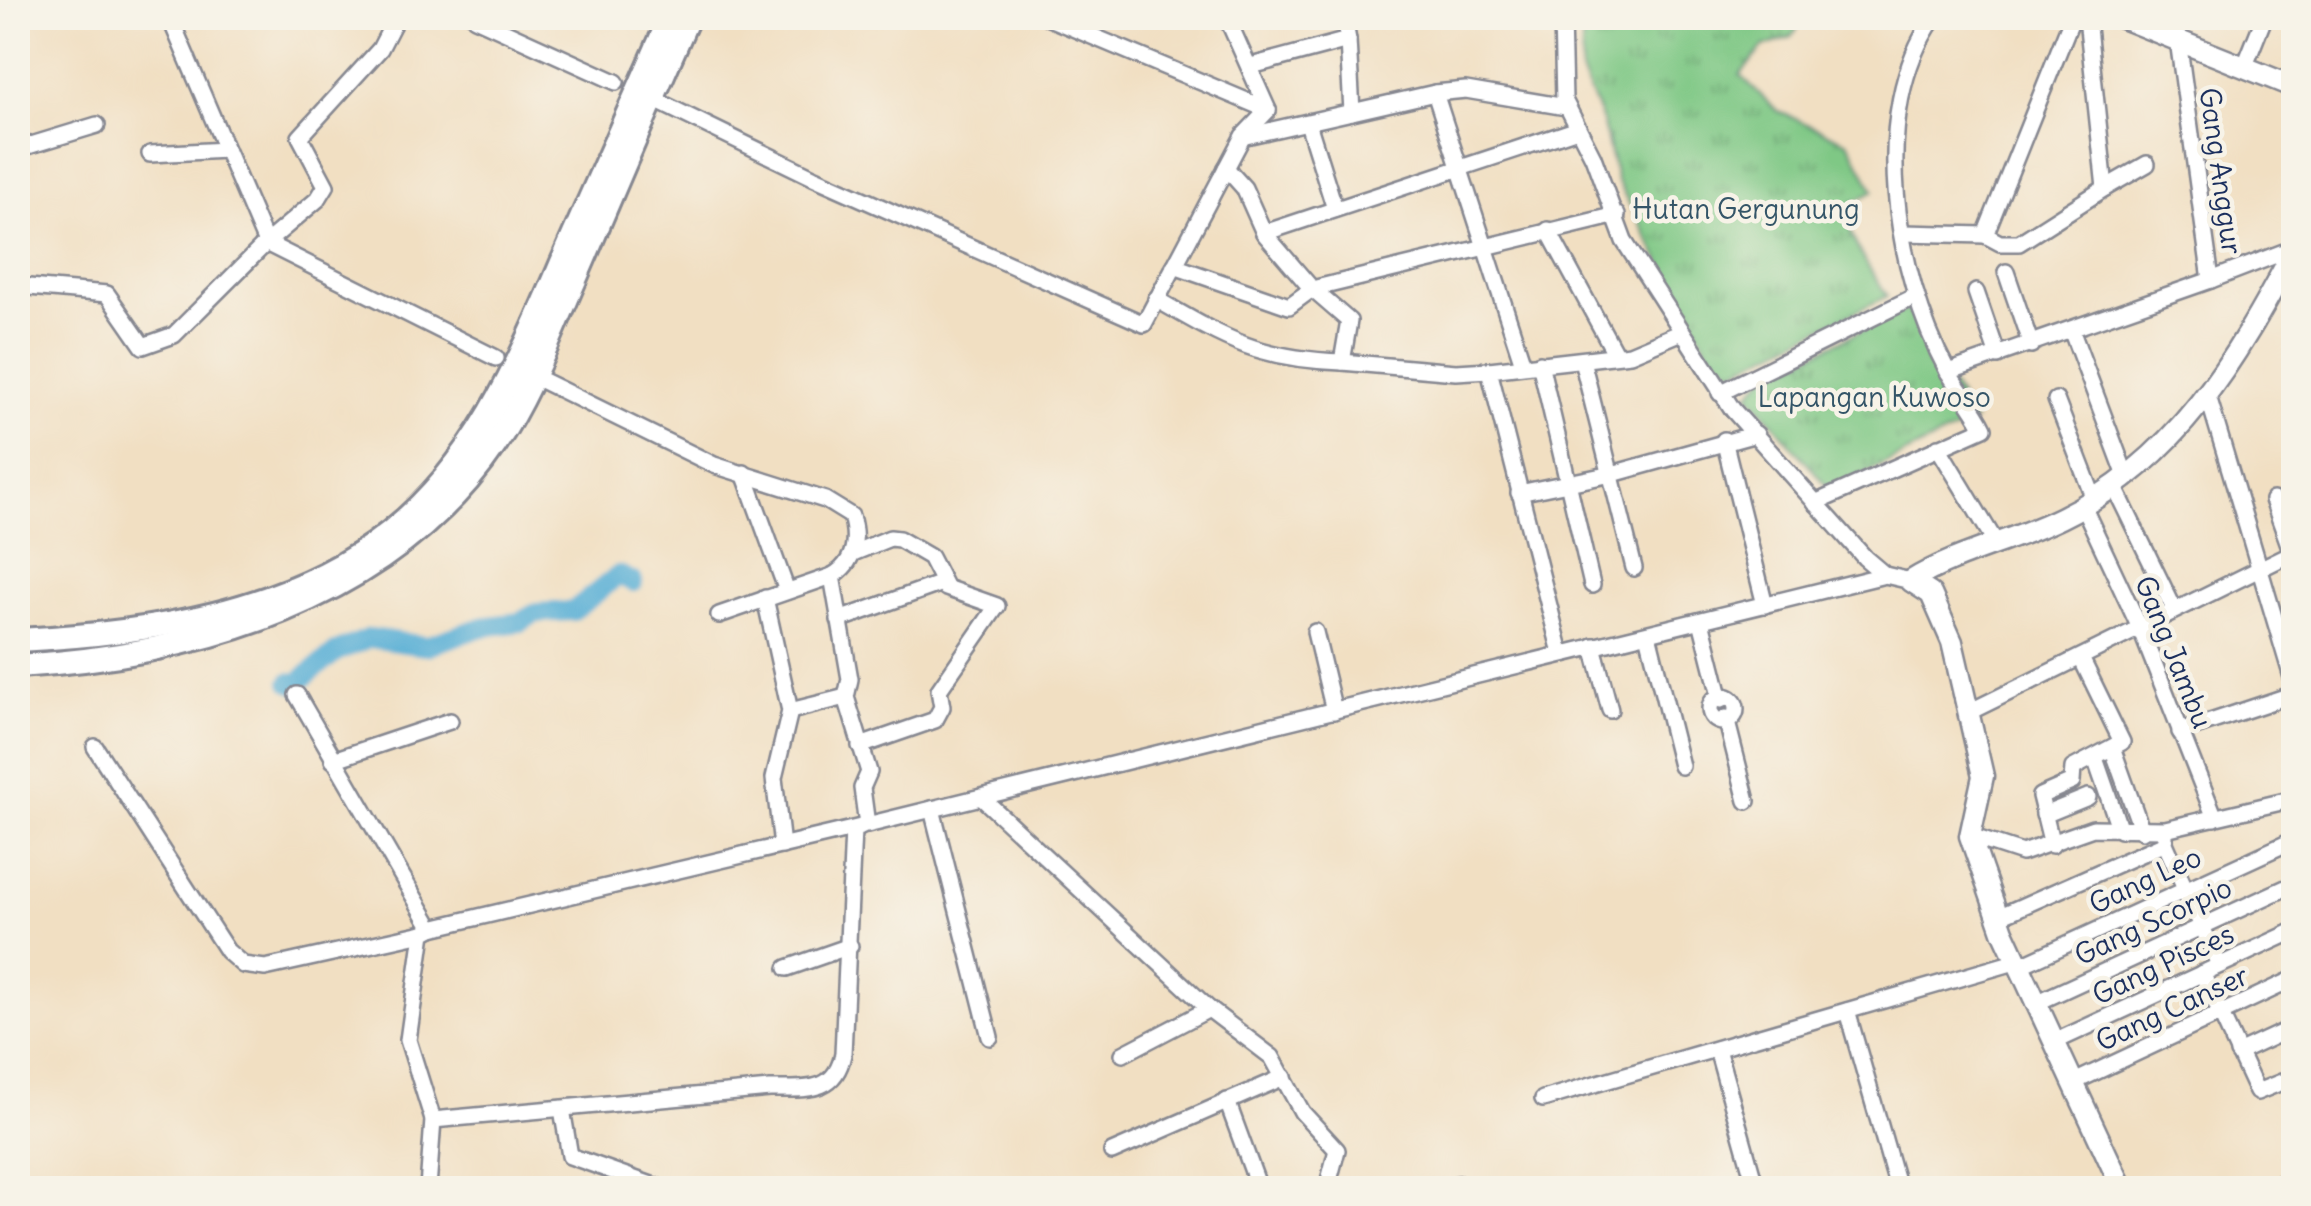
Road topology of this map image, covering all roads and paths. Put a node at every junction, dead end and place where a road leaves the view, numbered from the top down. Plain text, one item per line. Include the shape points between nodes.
1 (189, 18) edge
2 (396, 18) edge
3 (475, 18) edge
4 (670, 18) edge
5 (688, 18) edge
6 (1048, 18) edge
7 (1227, 18) edge
8 (1344, 18) edge
9 (1562, 18) edge
10 (1934, 18) edge
11 (2072, 18) edge
12 (2088, 18) edge
13 (2264, 18) edge
14 (2130, 19) edge
15 (172, 22) edge
16 (1348, 40) junction
17 (2178, 40) junction
18 (1250, 66) junction
19 (2244, 68) junction
20 (616, 82) dead end
21 (2293, 84) edge
22 (1435, 93) junction
23 (659, 102) dead end
24 (1566, 108) junction
25 (1268, 110) junction
26 (1352, 112) junction
27 (1308, 123) junction
28 (97, 125) dead end
29 (1578, 129) junction
30 (1244, 136) junction
31 (18, 149) edge
32 (226, 150) junction
33 (150, 154) dead end
34 (2147, 164) dead end
35 (1226, 168) junction
36 (1460, 168) junction
37 (2104, 188) junction
38 (1334, 209) junction
39 (1617, 215) junction
40 (1548, 230) junction
41 (1264, 232) junction
42 (1903, 232) junction
43 (1985, 235) junction
44 (266, 243) junction
45 (1487, 246) junction
46 (2294, 250) edge
47 (1174, 266) junction
48 (2006, 272) dead end
49 (2211, 280) junction
50 (18, 285) edge
51 (1312, 289) junction
52 (1976, 292) dead end
53 (1916, 296) junction
54 (1156, 299) junction
55 (1682, 332) junction
56 (2072, 332) junction
57 (2031, 345) junction
58 (1616, 355) junction
59 (1998, 356) junction
60 (496, 358) dead end
61 (1582, 360) junction
62 (1342, 362) junction
63 (1531, 364) junction
64 (1489, 370) junction
65 (1948, 372) junction
66 (541, 380) dead end
67 (1720, 392) junction
68 (2208, 396) junction
69 (2056, 400) dead end
70 (1756, 434) junction
71 (1724, 440) junction
72 (1938, 447) junction
73 (744, 474) junction
74 (1612, 474) junction
75 (2120, 481) junction
76 (1567, 484) junction
77 (1518, 493) junction
78 (2274, 500) dead end
79 (2089, 502) junction
80 (1816, 503) junction
81 (1996, 543) junction
82 (852, 552) junction
83 (2293, 552) edge
84 (1634, 568) dead end
85 (2262, 568) junction
86 (1885, 575) junction
87 (832, 576) junction
88 (1911, 581) junction
89 (942, 582) junction
90 (1592, 585) dead end
91 (787, 590) junction
92 (765, 598) junction
93 (1766, 606) junction
94 (2174, 609) junction
95 (719, 615) dead end
96 (839, 620) junction
97 (1701, 621) junction
98 (2140, 628) junction
99 (1315, 632) dead end
100 (1648, 634) junction
101 (18, 640) edge
102 (1593, 646) junction
103 (1560, 654) junction
104 (2081, 658) junction
105 (18, 666) edge
106 (2293, 678) edge
107 (2294, 694) edge
108 (297, 695) dead end
109 (846, 697) junction
110 (1610, 710) dead end
111 (790, 711) junction
112 (1334, 711) junction
113 (1967, 713) junction
114 (450, 721) dead end
115 (2180, 732) junction
116 (860, 746) junction
117 (95, 747) dead end
118 (2113, 750) junction
119 (2095, 758) junction
120 (333, 760) junction
121 (1681, 766) dead end
122 (2088, 797) dead end
123 (982, 798) junction
124 (2294, 799) edge
125 (1747, 800) dead end
126 (932, 808) junction
127 (2044, 815) junction
128 (2215, 818) junction
129 (860, 827) junction
130 (2120, 830) junction
131 (2142, 831) junction
132 (1970, 836) junction
133 (2165, 836) junction
134 (2294, 840) edge
135 (2052, 844) junction
136 (782, 846) junction
137 (2294, 884) edge
138 (2186, 889) junction
139 (1998, 917) junction
140 (2201, 927) junction
141 (427, 931) junction
142 (2294, 931) edge
143 (850, 946) junction
144 (2016, 964) junction
145 (2219, 965) junction
146 (786, 968) dead end
147 (2202, 973) junction
148 (2294, 979) edge
149 (2034, 1004) junction
150 (1209, 1009) junction
151 (1847, 1011) junction
152 (2220, 1013) junction
153 (2294, 1027) edge
154 (990, 1037) dead end
155 (2054, 1042) junction
156 (1717, 1049) junction
157 (2238, 1053) junction
158 (1123, 1054) dead end
159 (1284, 1077) junction
160 (2294, 1078) edge
161 (2072, 1083) junction
162 (1543, 1099) dead end
163 (1227, 1101) junction
164 (562, 1109) junction
165 (433, 1120) junction
166 (1112, 1152) dead end
167 (2286, 1160) dead end
168 (2294, 1177) edge
169 (1459, 1184) dead end
170 (428, 1188) edge
171 (660, 1188) edge
172 (1259, 1188) edge
173 (1328, 1188) edge
174 (1438, 1188) edge
175 (1756, 1188) edge
176 (1898, 1188) edge
177 (2122, 1188) edge
178 (2271, 1188) edge

1 - 15 street
2 - 44 street via 380,49 301,134 326,186
3 - 20 street
4 - 101 highway via 504,395 455,467 391,531 309,582 238,606 189,619
5 - 105 highway via 526,393 470,479 355,577 296,608 167,648
6 - 25 street
7 - 18 street
8 - 16 street
9 - 24 street
10 - 42 street via 1898,106 1894,136
11 - 43 street
12 - 37 street
13 - 19 street
14 - 17 main road
15 - 32 street
16 - 18 street
16 - 26 street
17 - 19 main road
17 - 49 street, Gang Anggur
18 - 25 street
19 - 21 main road
22 - 24 street via 1466,90
22 - 26 street
22 - 36 street
23 - 54 street via 1144,324
24 - 29 street
25 - 30 street
26 - 27 street
27 - 30 street
27 - 38 street
28 - 31 street
29 - 36 street
29 - 39 street
30 - 35 street
32 - 33 street
32 - 44 street
34 - 37 street
35 - 41 street via 1244,188
35 - 47 street
36 - 38 street
36 - 45 street
37 - 43 street via 2020,243 2000,244
38 - 41 street
39 - 40 street
39 - 55 street via 1624,242
40 - 45 street
40 - 58 street
41 - 51 street
42 - 43 street
42 - 53 street
44 - 50 street via 174,334 154,345 135,341 107,294
44 - 60 street
45 - 51 street
45 - 63 street
46 - 49 street, Gang Anggur
46 - 68 main road
47 - 51 street via 1289,306
47 - 54 street
48 - 57 street
49 - 56 street
51 - 62 street via 1349,320
52 - 59 street
53 - 65 street
53 - 67 street
54 - 62 street via 1271,356
55 - 58 street
55 - 67 street
56 - 57 street
56 - 75 street
57 - 59 street
58 - 61 street
59 - 65 street
61 - 63 street
61 - 74 street
62 - 64 street
63 - 64 street
63 - 76 street
64 - 77 street
65 - 72 street via 1984,428
66 - 73 street via 714,466
67 - 70 street
68 - 75 main road via 2176,435
68 - 85 street
69 - 79 street, Gang Jambu
70 - 71 street
70 - 80 street
71 - 74 street
71 - 93 street
72 - 80 street
72 - 81 street
73 - 82 street via 840,506 854,525
73 - 91 street
74 - 76 street
74 - 84 street
75 - 79 main road
75 - 94 street
76 - 77 street
76 - 90 street
77 - 103 street
78 - 83 street
79 - 81 main road
79 - 98 street, Gang Jambu
80 - 86 street
81 - 88 main road
82 - 87 street
82 - 89 street via 899,539 930,557
83 - 85 street
85 - 94 street
85 - 106 street
86 - 88 street
86 - 93 street
87 - 91 street
87 - 96 street
88 - 113 main road via 1930,594 1946,622
89 - 96 street
89 - 116 street via 997,606 940,690 936,720
91 - 92 street
92 - 95 street
92 - 111 street
93 - 97 street
94 - 98 street
96 - 109 street via 850,678
97 - 100 street
97 - 125 street via 1722,700 1734,699 1740,707 1726,718
98 - 104 street
98 - 115 street, Gang Jambu
99 - 112 street
100 - 102 street
100 - 121 street
102 - 103 street
102 - 110 street
103 - 112 street
104 - 113 street
104 - 118 street via 2121,736
107 - 115 street
108 - 120 street
109 - 111 street
109 - 116 street
111 - 136 street via 776,767
112 - 123 street
113 - 132 main road via 1983,776
114 - 120 street
115 - 128 street, Gang Jambu
116 - 129 street via 869,772
117 - 141 street via 227,951 243,965 265,968
118 - 119 street
118 - 131 street
119 - 127 street via 2073,768 2072,782 2044,792
119 - 130 street
120 - 141 street
122 - 127 street
123 - 126 street
123 - 150 street
124 - 128 street
126 - 129 street
126 - 154 street
127 - 135 street
128 - 133 street
129 - 136 street
129 - 143 street via 847,916
130 - 131 street
130 - 135 street via 2093,828
131 - 133 street
132 - 135 street via 2022,853
132 - 139 main road
133 - 138 street
133 - 139 street
134 - 138 street, Gang Leo
136 - 141 street
137 - 140 street, Gang Scorpio
138 - 140 street
138 - 144 street, Gang Leo
139 - 144 main road
140 - 145 street
140 - 149 street, Gang Scorpio
141 - 165 street via 408,1040
142 - 145 street, Gang Pisces
143 - 146 street
143 - 164 street via 843,1054 830,1082 810,1090
144 - 149 main road
144 - 151 street, Gang Leo
145 - 147 street, Gang Pisces
147 - 152 street
147 - 155 street, Gang Pisces
148 - 152 street, Gang Canser
149 - 155 main road
150 - 158 street
150 - 159 street via 1263,1049
151 - 156 street, Gang Leo
151 - 176 street
152 - 157 street
152 - 161 street, Gang Canser
153 - 157 street
155 - 161 main road
156 - 162 street, Gang Leo
156 - 175 street
157 - 160 street via 2258,1093
159 - 163 street
159 - 173 street via 1302,1112 1338,1150
161 - 177 main road
163 - 166 street
163 - 172 street
164 - 165 street
164 - 171 street via 570,1156
165 - 170 street
167 - 168 street
168 - 178 street
169 - 174 street

